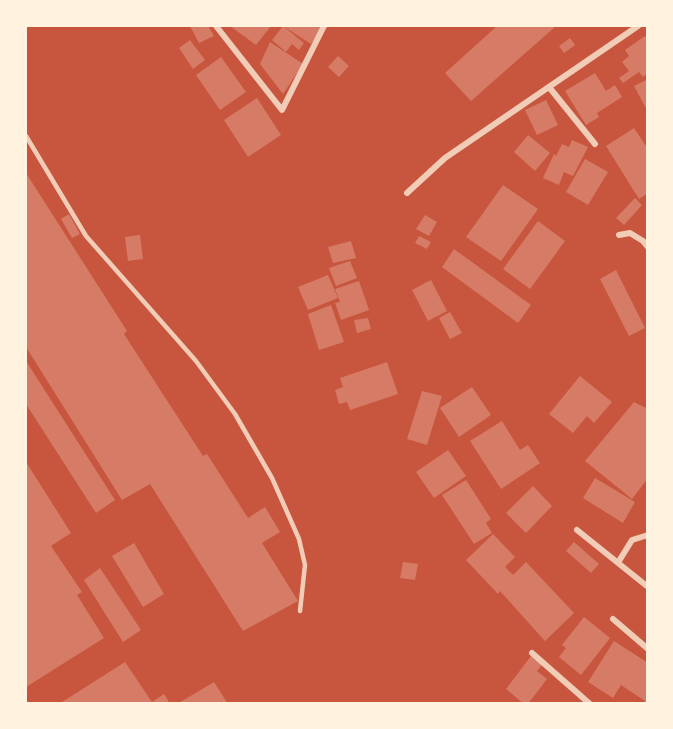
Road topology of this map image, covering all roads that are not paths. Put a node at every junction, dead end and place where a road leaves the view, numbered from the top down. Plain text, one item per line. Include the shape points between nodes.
1 (216, 26) edge
2 (324, 26) edge
3 (638, 26) edge
4 (549, 87) junction
5 (26, 136) edge
6 (595, 144) dead end
7 (407, 193) dead end
8 (619, 235) dead end
9 (648, 247) edge
10 (577, 530) dead end
11 (648, 535) edge
12 (619, 561) junction
13 (648, 587) edge
14 (300, 611) dead end
15 (613, 619) dead end
16 (648, 649) edge
17 (532, 653) dead end
18 (590, 704) edge

1 - 2 street via 282,110
3 - 4 street
4 - 6 street
4 - 7 street via 445,158
5 - 14 lane via 86,236 196,361 235,414 267,469 299,539 305,566
8 - 9 street via 630,233
10 - 12 street
11 - 12 street via 632,540
12 - 13 street
15 - 16 street
17 - 18 street

